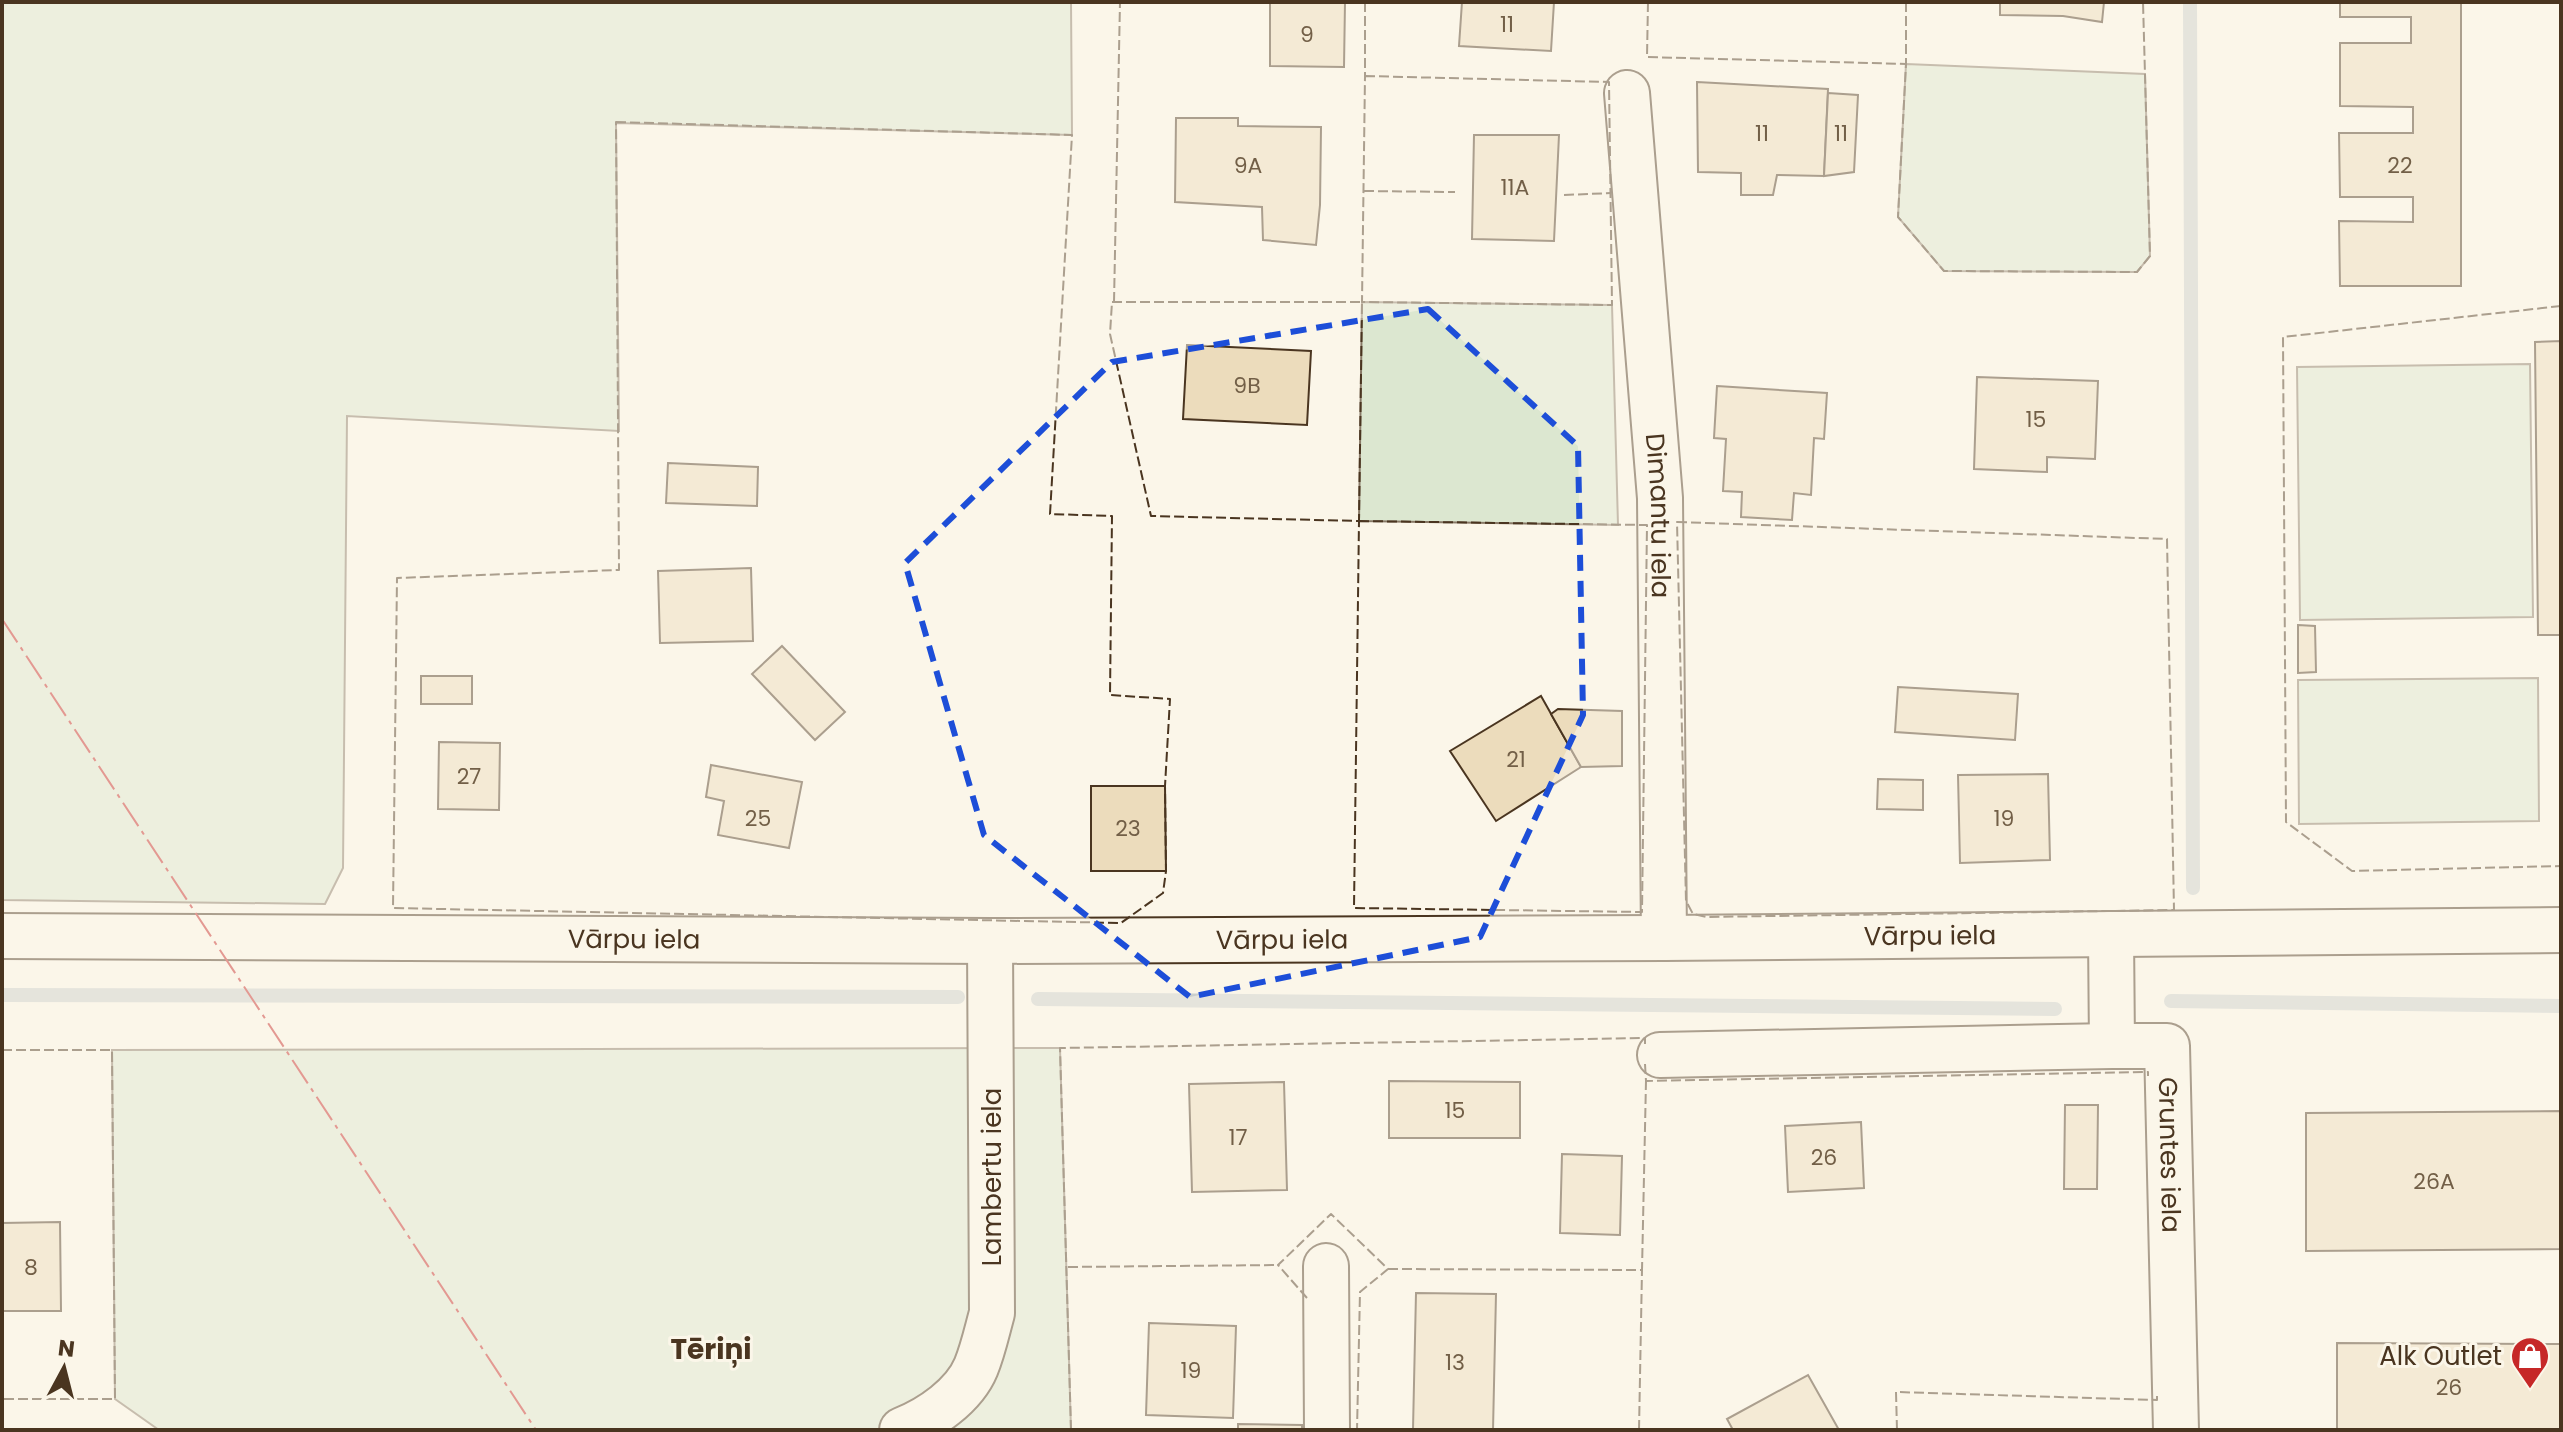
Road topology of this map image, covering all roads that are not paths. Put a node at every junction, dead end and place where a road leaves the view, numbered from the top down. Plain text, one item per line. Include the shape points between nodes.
1 (1627, 93) dead end
2 (2561, 930) edge
3 (2111, 934) junction
4 (2, 936) edge
5 (1664, 938) junction
6 (990, 941) junction
7 (2112, 1046) junction
8 (1660, 1055) dead end
9 (1326, 1266) dead end
10 (902, 1430) edge
11 (1327, 1430) edge
12 (2176, 1430) edge

1 - 5 street, Dimantu iela via 1660,498
2 - 3 street, Vārpu iela
3 - 5 street, Vārpu iela
3 - 7 street
4 - 6 street, Vārpu iela
5 - 6 street, Vārpu iela
6 - 10 street, Lambertu iela via 992,1313 975,1370 949,1402
7 - 8 street
7 - 12 street, Gruntes iela via 2167,1046
9 - 11 street

